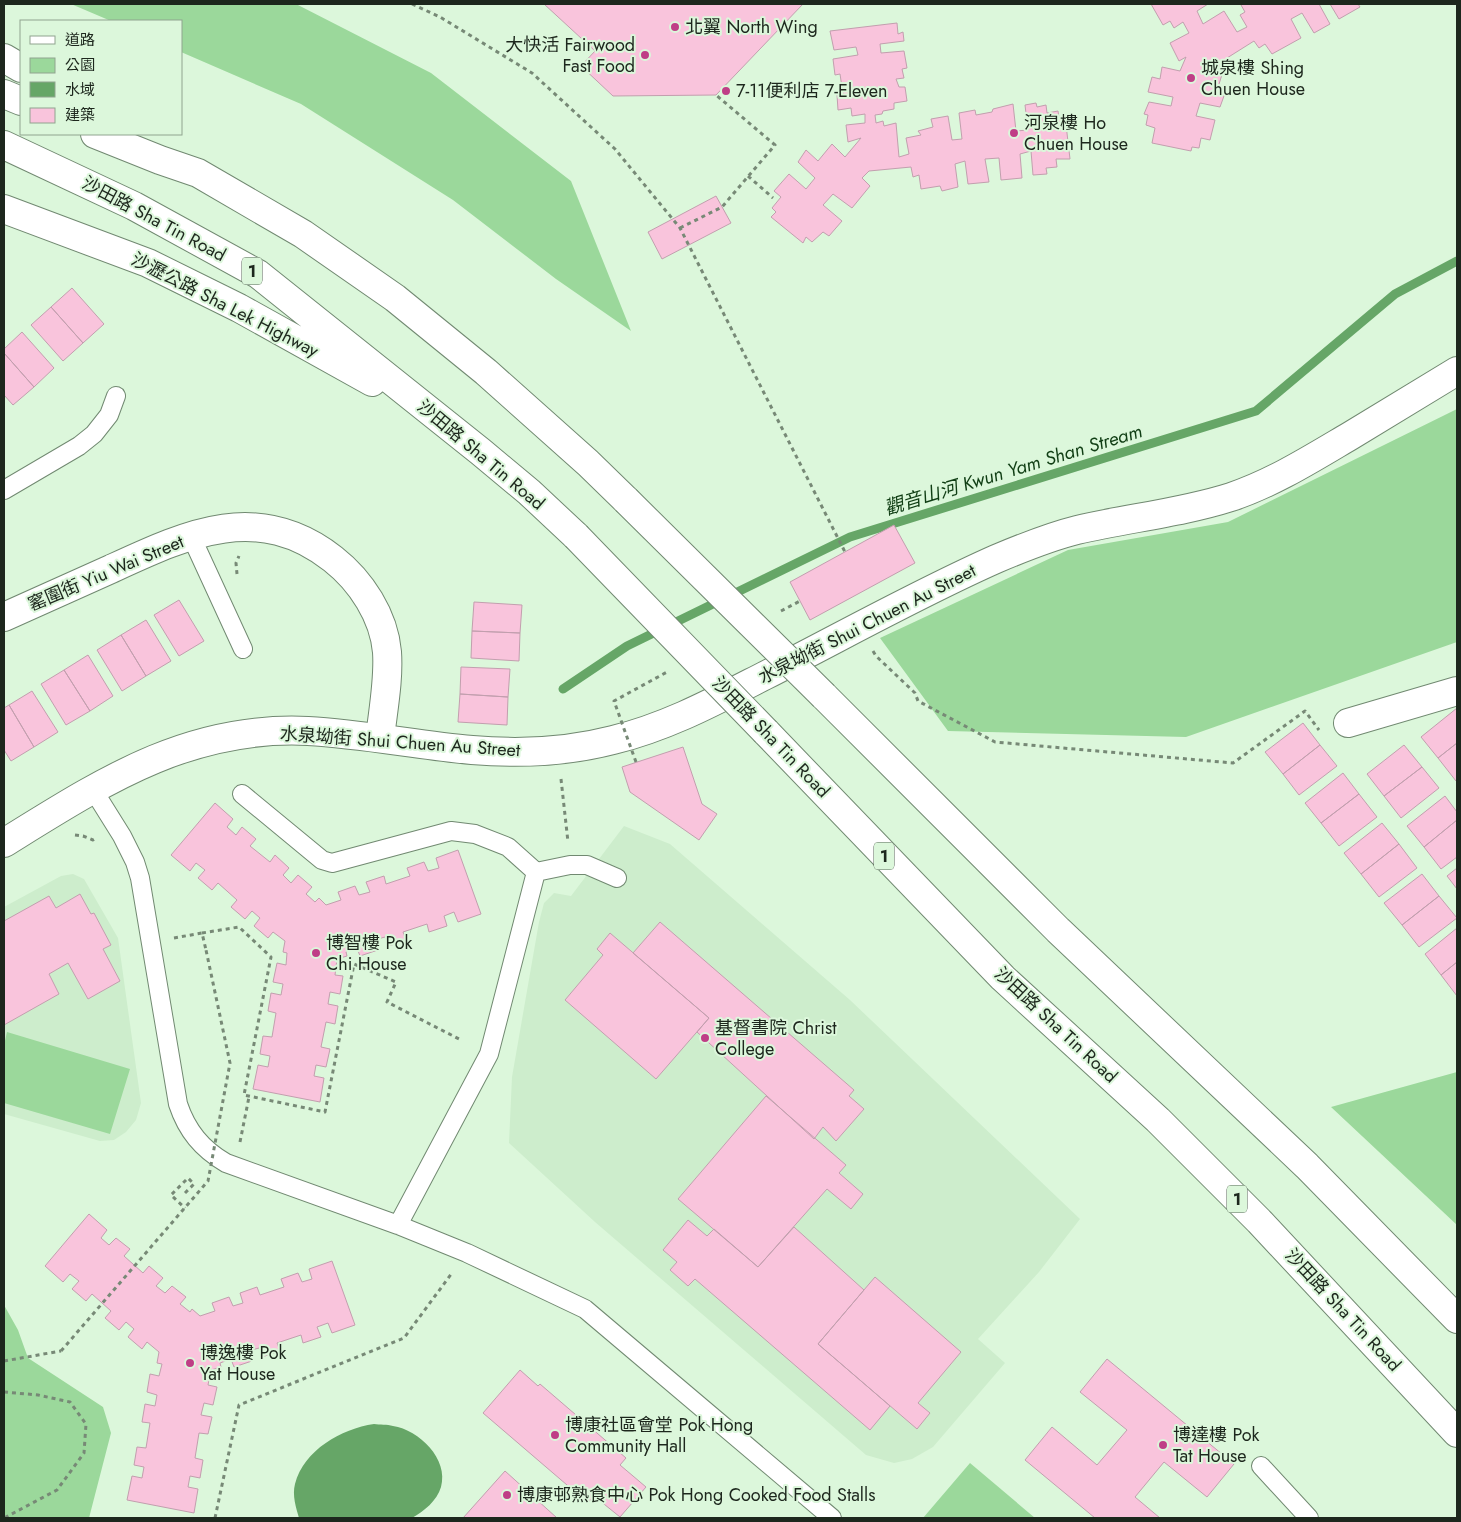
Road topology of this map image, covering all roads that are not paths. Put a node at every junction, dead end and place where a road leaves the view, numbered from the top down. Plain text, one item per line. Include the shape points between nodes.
1 (4, 58) edge
2 (20, 67) edge
3 (4, 94) edge
4 (20, 101) edge
5 (98, 135) edge
6 (134, 135) edge
7 (4, 145) edge
8 (198, 173) junction
9 (4, 209) edge
10 (1457, 371) edge
11 (116, 396) dead end
12 (439, 418) junction
13 (4, 490) edge
14 (191, 536) junction
15 (4, 617) edge
16 (243, 649) dead end
17 (1457, 691) edge
18 (1348, 723) road end
19 (380, 738) junction
20 (92, 788) junction
21 (242, 794) dead end
22 (4, 843) edge
23 (536, 872) junction
24 (617, 878) dead end
25 (398, 1225) junction
26 (1457, 1319) edge
27 (1457, 1433) edge
28 (1267, 1472) dead end
29 (832, 1518) edge
30 (1309, 1518) edge

1 - 2 main road
3 - 4 main road
5 - 8 main road
6 - 8 main road
7 - 12 main road, 沙田路 Sha Tin Road / 1 via 134,206 258,274
8 - 26 main road, bridge via 303,234 396,298 486,372 588,463 1058,930 1308,1166
9 - 12 main road, 沙瀝公路 Sha Lek Highway via 148,263 239,308
10 - 19 main road, 水泉坳街 Shui Chuen Au Street via 1305,463 1251,490 1200,506 1074,531 1024,548 966,573 699,709 651,729 586,746 534,752 471,750
11 - 13 lane via 109,415 94,434
12 - 27 main road, 沙田路 Sha Tin Road / 1, bridge via 529,492 576,536 1003,978 1158,1120 1259,1221
14 - 15 main road, 窰圍街 Yiu Wai Street via 156,548
14 - 16 lane
14 - 19 main road, 窰圍街 Yiu Wai Street via 243,526 293,534 310,543 352,577 376,612 387,651
17 - 18 main road
19 - 20 main road, 水泉坳街 Shui Chuen Au Street via 304,731 215,739 147,761
20 - 22 main road, 水泉坳街 Shui Chuen Au Street
20 - 25 lane via 122,836 140,878 175,1090 182,1116 194,1137 226,1163
21 - 23 lane via 322,860 332,863 450,831 475,834 508,847
23 - 24 lane via 587,865
23 - 25 lane via 489,1054
25 - 29 lane via 467,1253 585,1310
28 - 30 lane

